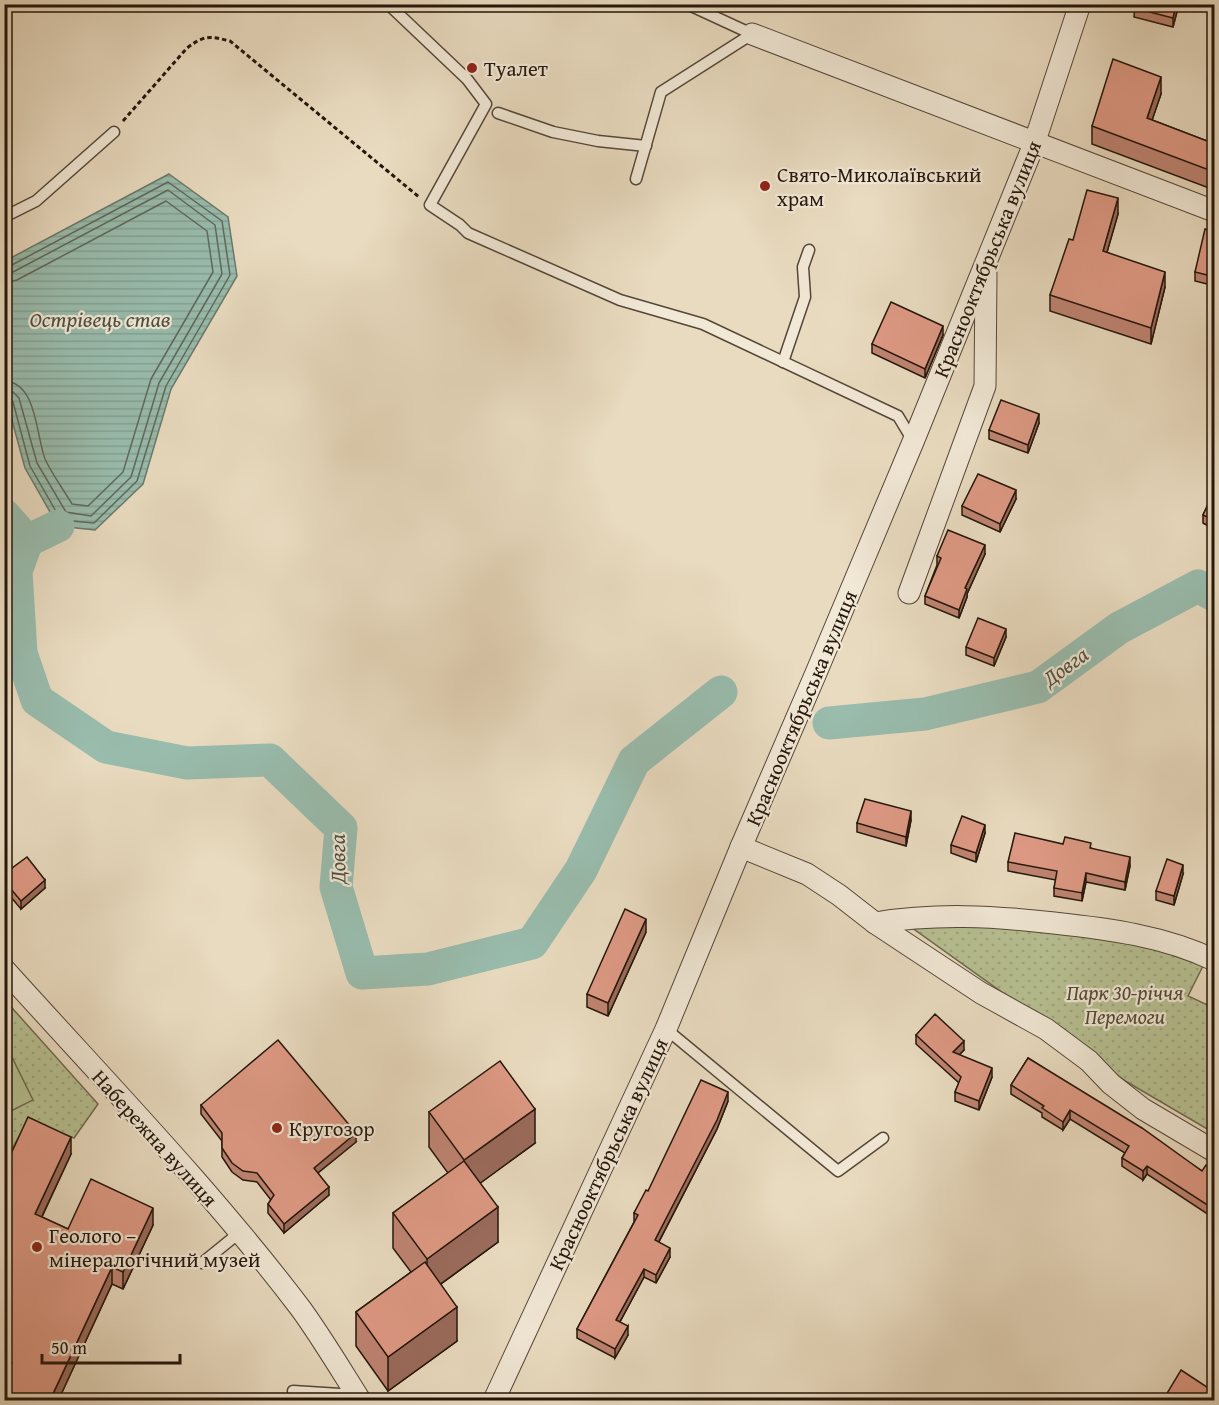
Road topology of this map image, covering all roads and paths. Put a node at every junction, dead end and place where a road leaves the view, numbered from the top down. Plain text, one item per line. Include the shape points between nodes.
1 (388, 4) edge
2 (687, 4) edge
3 (1080, 4) edge
4 (752, 34) junction
5 (498, 112) dead end
6 (114, 132) joint
7 (1034, 144) junction
8 (646, 146) junction
9 (636, 179) dead end
10 (430, 205) junction
11 (1215, 211) edge
12 (4, 217) edge
13 (809, 250) dead end
14 (987, 261) junction
15 (783, 362) junction
16 (913, 442) junction
17 (909, 593) dead end
18 (741, 847) junction
19 (875, 923) junction
20 (1215, 960) edge
21 (4, 969) edge
22 (666, 1029) junction
23 (883, 1138) dead end
24 (1215, 1151) edge
25 (239, 1233) junction
26 (202, 1263) dead end
27 (294, 1391) dead end
28 (359, 1398) edge
29 (494, 1401) edge

1 - 10 lane via 467,80 486,104
2 - 4 lane
3 - 7 street, Краснооктябрьська вулиця
4 - 7 street
4 - 8 lane via 662,92
5 - 8 lane via 553,132
6 - 10 path via 188,48 212,36 230,41
6 - 12 lane via 36,201
7 - 11 street
7 - 14 street, Краснооктябрьська вулиця
8 - 9 lane
10 - 15 lane via 468,233 620,300 703,324
13 - 15 lane via 803,267 805,297
14 - 16 street, Краснооктябрьська вулиця
14 - 17 street via 985,386
15 - 16 lane via 898,416
16 - 18 street, Краснооктябрьська вулиця
18 - 19 street via 807,874
18 - 22 street, Краснооктябрьська вулиця
19 - 20 street via 957,915 1115,929 1190,949
19 - 24 street via 981,993 1046,1029 1143,1109
21 - 25 street, Набережна вулиця
22 - 23 lane via 838,1171
22 - 29 street, Краснооктябрьська вулиця
25 - 26 lane
25 - 28 street, Набережна вулиця via 302,1311
27 - 28 lane

